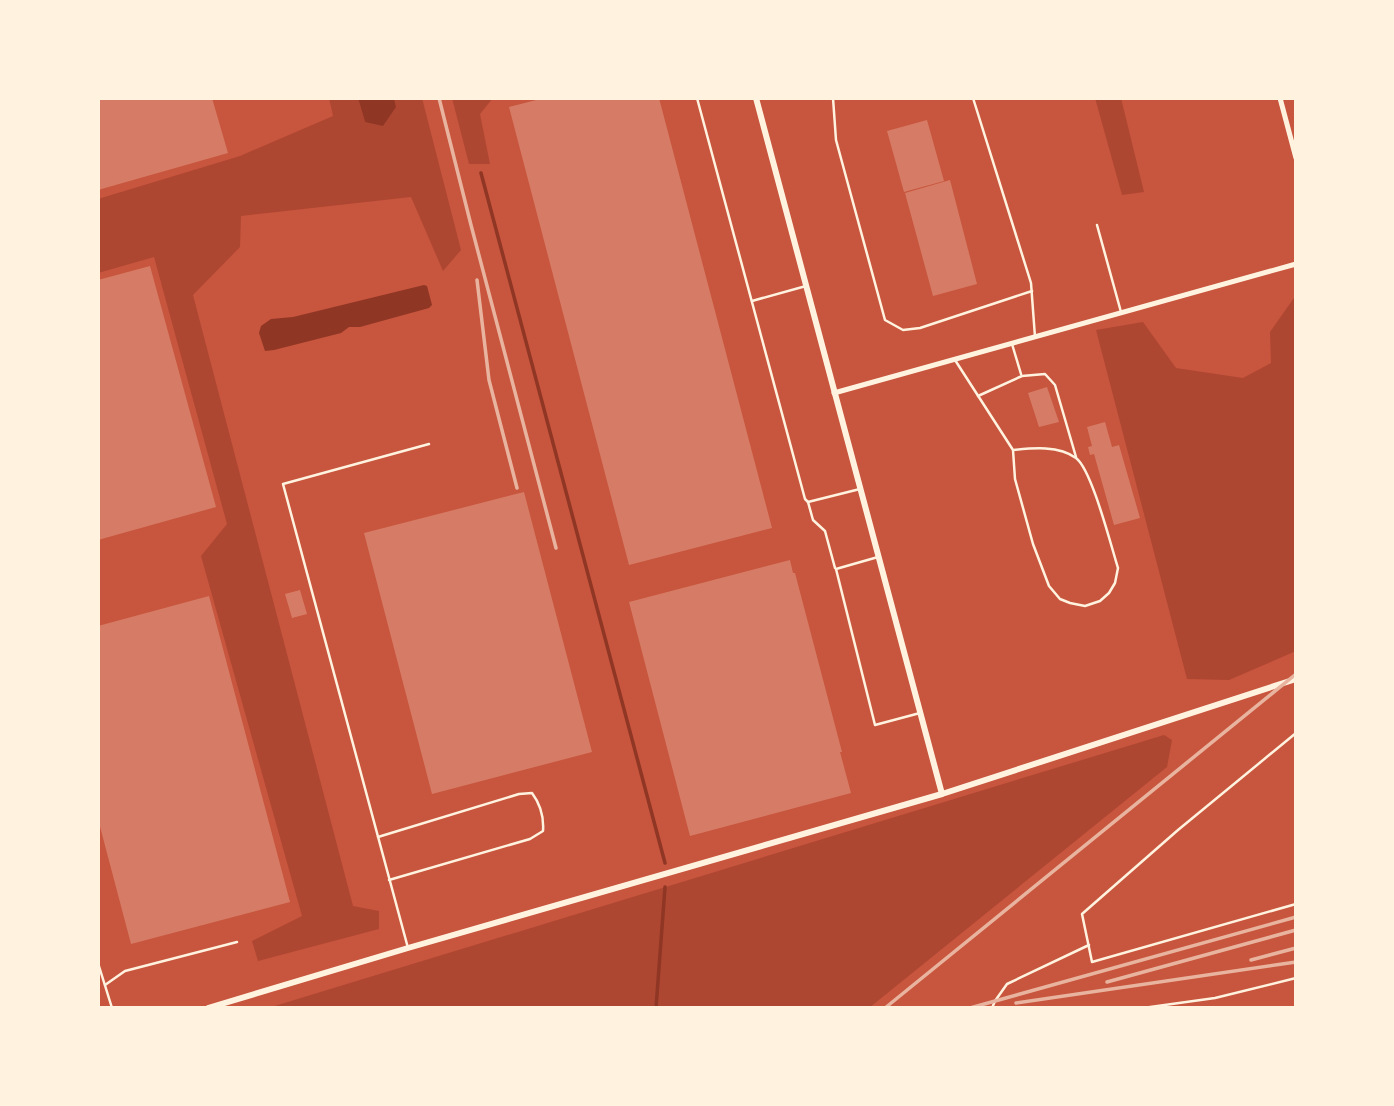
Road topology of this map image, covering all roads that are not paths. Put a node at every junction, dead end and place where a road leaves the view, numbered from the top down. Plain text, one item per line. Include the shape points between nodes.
1 (697, 98) edge
2 (756, 98) edge
3 (833, 98) edge
4 (973, 98) edge
5 (1280, 98) edge
6 (1296, 158) edge
7 (1097, 225) dead end
8 (1296, 264) edge
9 (806, 286) junction
10 (1032, 291) junction
11 (752, 301) junction
12 (1121, 312) junction
13 (1035, 337) junction
14 (1012, 344) junction
15 (955, 360) junction
16 (1022, 376) junction
17 (834, 393) junction
18 (978, 396) junction
19 (429, 444) dead end
20 (1013, 450) junction
21 (1076, 457) junction
22 (860, 489) junction
23 (808, 502) junction
24 (878, 557) junction
25 (836, 569) junction
26 (1296, 679) edge
27 (920, 713) junction
28 (1296, 733) edge
29 (942, 794) junction
30 (378, 836) junction
31 (389, 880) junction
32 (1296, 904) edge
33 (237, 942) dead end
34 (1089, 945) junction
35 (408, 948) junction
36 (98, 963) edge
37 (1296, 978) edge
38 (105, 985) junction
39 (112, 1008) edge
40 (208, 1008) edge
41 (992, 1008) edge
42 (1143, 1008) edge

1 - 11 lane
2 - 9 street
3 - 10 lane via 836,140 885,320 903,330 920,328
4 - 10 lane
5 - 6 street
7 - 12 lane
8 - 12 street
9 - 11 lane
9 - 17 street
10 - 13 lane
11 - 23 lane
12 - 13 street
13 - 14 street
14 - 15 street
14 - 16 lane
15 - 17 street
15 - 18 lane
16 - 18 lane
16 - 21 lane via 1045,374 1055,385
17 - 22 street
18 - 20 lane
19 - 30 lane via 283,484
20 - 21 lane via 1050,449
20 - 21 lane via 1018,492 1049,586 1060,599 1085,606 1109,593 1118,568 1092,483
22 - 23 lane
22 - 24 street
23 - 25 lane via 814,520 825,531
24 - 25 lane
24 - 27 street
25 - 27 lane via 875,725
26 - 29 street
27 - 29 street
28 - 34 lane via 1082,914
29 - 35 street
30 - 31 lane
30 - 31 lane via 519,794 532,793 540,804 543,831 530,839
31 - 35 lane
32 - 34 lane via 1092,962
33 - 38 lane via 125,971
34 - 41 lane via 1007,984
35 - 40 street
36 - 38 lane
37 - 42 lane via 1215,998
38 - 39 lane

